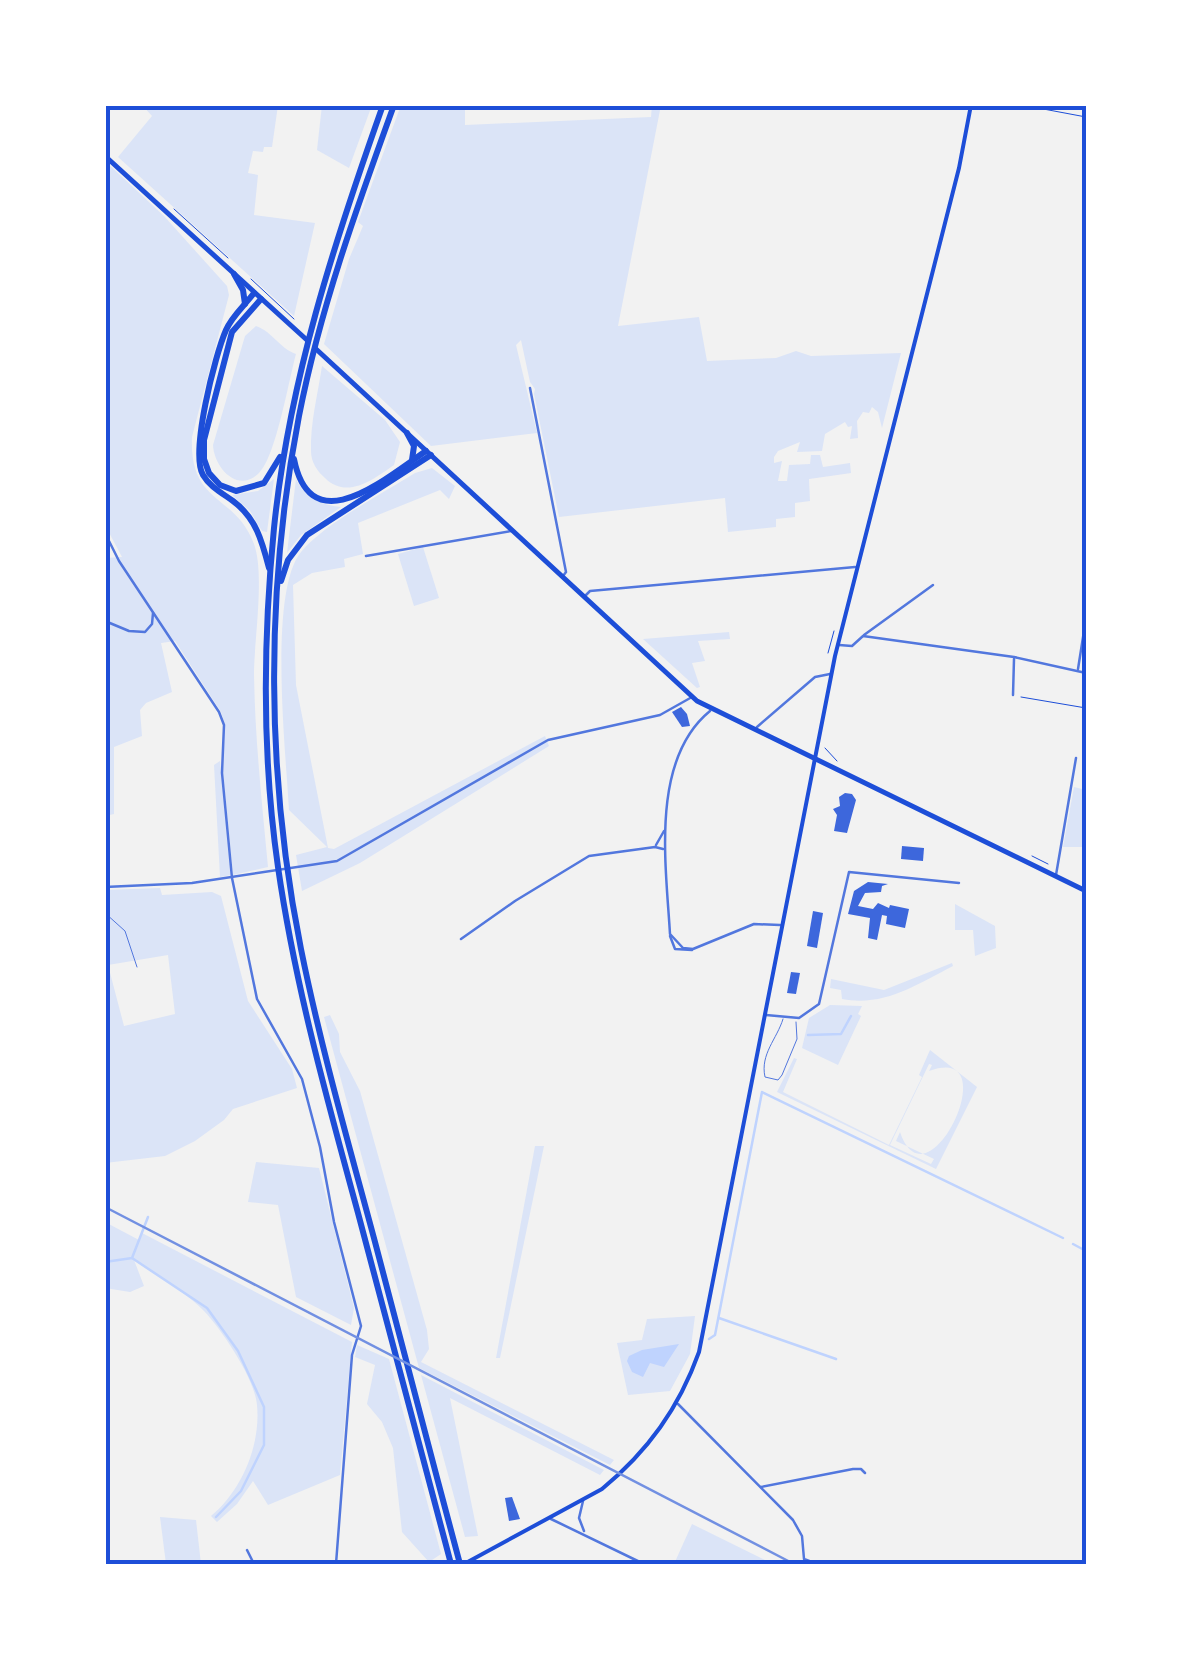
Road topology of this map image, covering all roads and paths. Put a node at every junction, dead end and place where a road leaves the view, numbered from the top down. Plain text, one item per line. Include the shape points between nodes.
1 (384, 105) edge
2 (394, 105) edge
3 (971, 105) edge
4 (1022, 105) edge
5 (1086, 117) edge
6 (105, 156) edge
7 (234, 274) junction
8 (257, 296) junction
9 (246, 304) junction
10 (321, 304) junction
11 (306, 365) junction
12 (530, 388) dead end
13 (407, 433) junction
14 (286, 442) junction
15 (293, 452) junction
16 (428, 453) junction
17 (412, 460) junction
18 (512, 531) junction
19 (105, 533) edge
20 (366, 556) dead end
21 (857, 568) junction
22 (270, 574) junction
23 (562, 577) junction
24 (933, 584) dead end
25 (278, 592) junction
26 (584, 598) junction
27 (152, 612) junction
28 (105, 621) edge
29 (1084, 631) dead end
30 (863, 636) junction
31 (838, 644) junction
32 (1014, 658) junction
33 (1078, 670) junction
34 (1086, 673) edge
35 (831, 674) junction
36 (1013, 695) joint
37 (692, 697) junction
38 (1086, 708) edge
39 (711, 710) junction
40 (753, 730) junction
41 (1076, 758) dead end
42 (816, 759) junction
43 (664, 829) junction
44 (655, 847) junction
45 (666, 850) junction
46 (1056, 876) junction
47 (232, 878) junction
48 (959, 883) dead end
49 (105, 887) edge
50 (1086, 891) edge
51 (105, 913) edge
52 (782, 926) junction
53 (461, 940) dead end
54 (137, 966) dead end
55 (765, 1014) junction
56 (783, 1018) junction
57 (796, 1018) junction
58 (677, 1403) junction
59 (865, 1473) dead end
60 (760, 1487) junction
61 (585, 1498) junction
62 (550, 1518) junction
63 (585, 1532) junction
64 (247, 1550) dead end
65 (254, 1564) edge
66 (336, 1564) edge
67 (451, 1564) edge
68 (462, 1564) edge
69 (644, 1564) edge
70 (817, 1564) edge

1 - 10 highway via 341,224
2 - 10 highway
3 - 21 main road
4 - 5 path
6 - 7 main road
7 - 8 main road
7 - 9 highway
8 - 9 highway
8 - 13 main road
8 - 14 highway via 229,340 204,440 206,466 228,488 256,488 272,475
9 - 22 highway via 223,338 198,459 209,483 253,521
10 - 11 highway
11 - 14 highway
11 - 15 highway
12 - 23 street
13 - 16 main road
13 - 17 highway
14 - 22 highway
15 - 17 highway via 303,486 327,501 347,500
15 - 25 highway
16 - 17 highway
16 - 18 main road
16 - 25 highway via 306,535 288,560
18 - 20 street
18 - 23 main road
19 - 27 street
21 - 26 street via 590,591
21 - 31 main road
22 - 67 highway via 267,740 292,950
23 - 26 main road
24 - 30 street
25 - 68 highway via 278,766 301,947
26 - 37 main road
27 - 28 street via 150,628 141,632
27 - 47 street via 224,725
29 - 33 street
30 - 31 street via 852,646
30 - 32 street
31 - 35 main road
32 - 33 street
32 - 36 street
33 - 34 street
35 - 40 street via 815,678
35 - 42 main road
36 - 38 path
37 - 39 main road
37 - 47 street via 660,715 548,740 337,861
39 - 40 main road
39 - 43 street via 686,739
40 - 42 main road
41 - 46 street
42 - 46 main road
42 - 52 main road
43 - 44 street
43 - 45 street
44 - 45 street
44 - 53 street via 589,856
45 - 52 street via 674,949 693,950 754,924
46 - 50 main road
47 - 49 street
47 - 66 street via 257,999 302,1079 361,1326 352,1355
48 - 57 street via 849,872 822,1000
51 - 54 lane via 126,931
52 - 55 main road
55 - 56 street
55 - 58 main road via 706,1326
56 - 57 street
56 - 57 lane via 762,1071 770,1079 782,1076 797,1039
58 - 60 street
58 - 61 main road via 639,1455
59 - 60 street
60 - 70 street via 793,1520 804,1558
61 - 62 main road
61 - 63 street via 579,1518
62 - 63 street
62 - 68 main road
63 - 69 street
64 - 65 street

